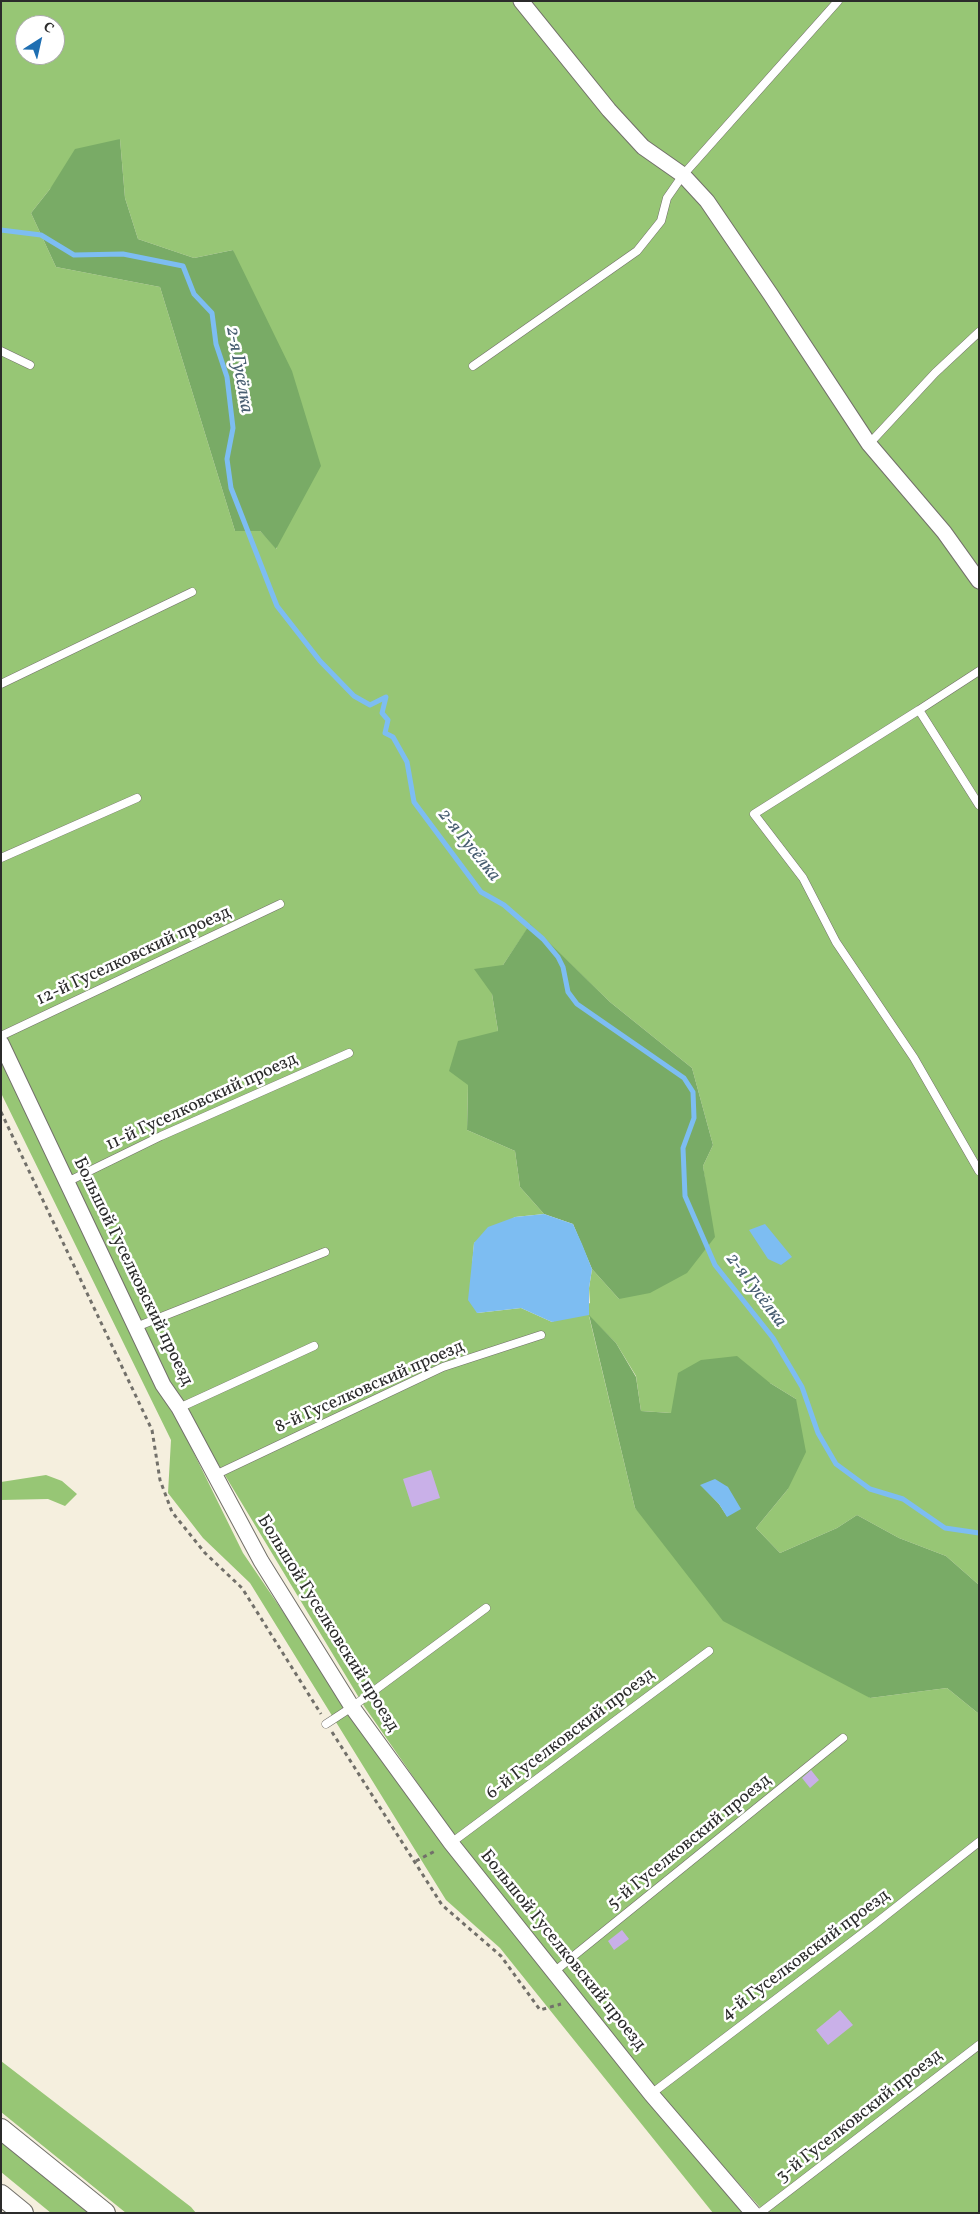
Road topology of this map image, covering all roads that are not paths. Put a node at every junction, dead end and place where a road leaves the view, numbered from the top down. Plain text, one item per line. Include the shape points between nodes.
1 (521, 1) edge
2 (838, 1) edge
3 (683, 174) junction
4 (979, 332) edge
5 (1, 350) edge
6 (30, 365) dead end
7 (473, 366) dead end
8 (869, 444) junction
9 (979, 581) edge
10 (192, 592) dead end
11 (979, 671) edge
12 (1, 684) edge
13 (919, 710) junction
14 (137, 798) dead end
15 (979, 805) edge
16 (1, 858) edge
17 (280, 904) dead end
18 (1, 1036) edge
19 (1, 1043) edge
20 (349, 1053) dead end
21 (979, 1171) edge
22 (68, 1182) junction
23 (325, 1252) dead end
24 (136, 1327) junction
25 (541, 1335) dead end
26 (314, 1346) dead end
27 (179, 1408) junction
28 (215, 1475) junction
29 (486, 1608) dead end
30 (709, 1652) dead end
31 (352, 1708) junction
32 (326, 1724) road end
33 (844, 1738) dead end
34 (979, 1842) edge
35 (451, 1843) junction
36 (555, 1971) junction
37 (979, 2044) edge
38 (651, 2094) junction
39 (1, 2128) edge
40 (1, 2196) edge
41 (23, 2213) edge
42 (105, 2213) edge
43 (753, 2213) edge
44 (760, 2213) edge

1 - 3 street via 643,147
2 - 3 lane
3 - 7 lane via 667,198 661,221 637,251
3 - 8 street via 718,217
4 - 8 lane via 935,373
5 - 6 lane
8 - 9 street via 944,532
10 - 12 lane
11 - 13 lane
13 - 15 lane
13 - 21 lane via 754,814 804,878 836,942 914,1058
14 - 16 lane
17 - 18 lane, 12-й Гуселковский проезд
19 - 22 street, Большой Гуселковский проезд
20 - 22 lane, 11-й Гуселковский проезд via 170,1132
22 - 24 street, Большой Гуселковский проезд
23 - 24 lane
24 - 27 street, Большой Гуселковский проезд via 163,1385
25 - 28 lane, 8-й Гуселковский проезд via 443,1367
26 - 27 lane
27 - 28 street, Большой Гуселковский проезд
28 - 31 street, Большой Гуселковский проезд via 261,1561
29 - 31 lane
30 - 35 lane, 6-й Гуселковский проезд
31 - 32 lane
31 - 35 street, Большой Гуселковский проезд
33 - 36 lane, 5-й Гуселковский проезд
34 - 38 lane, 4-й Гуселковский проезд
35 - 36 street, Большой Гуселковский проезд
36 - 38 street, Большой Гуселковский проезд
37 - 44 lane, 3-й Гуселковский проезд
38 - 43 street, Большой Гуселковский проезд
39 - 42 main road
40 - 41 main road

